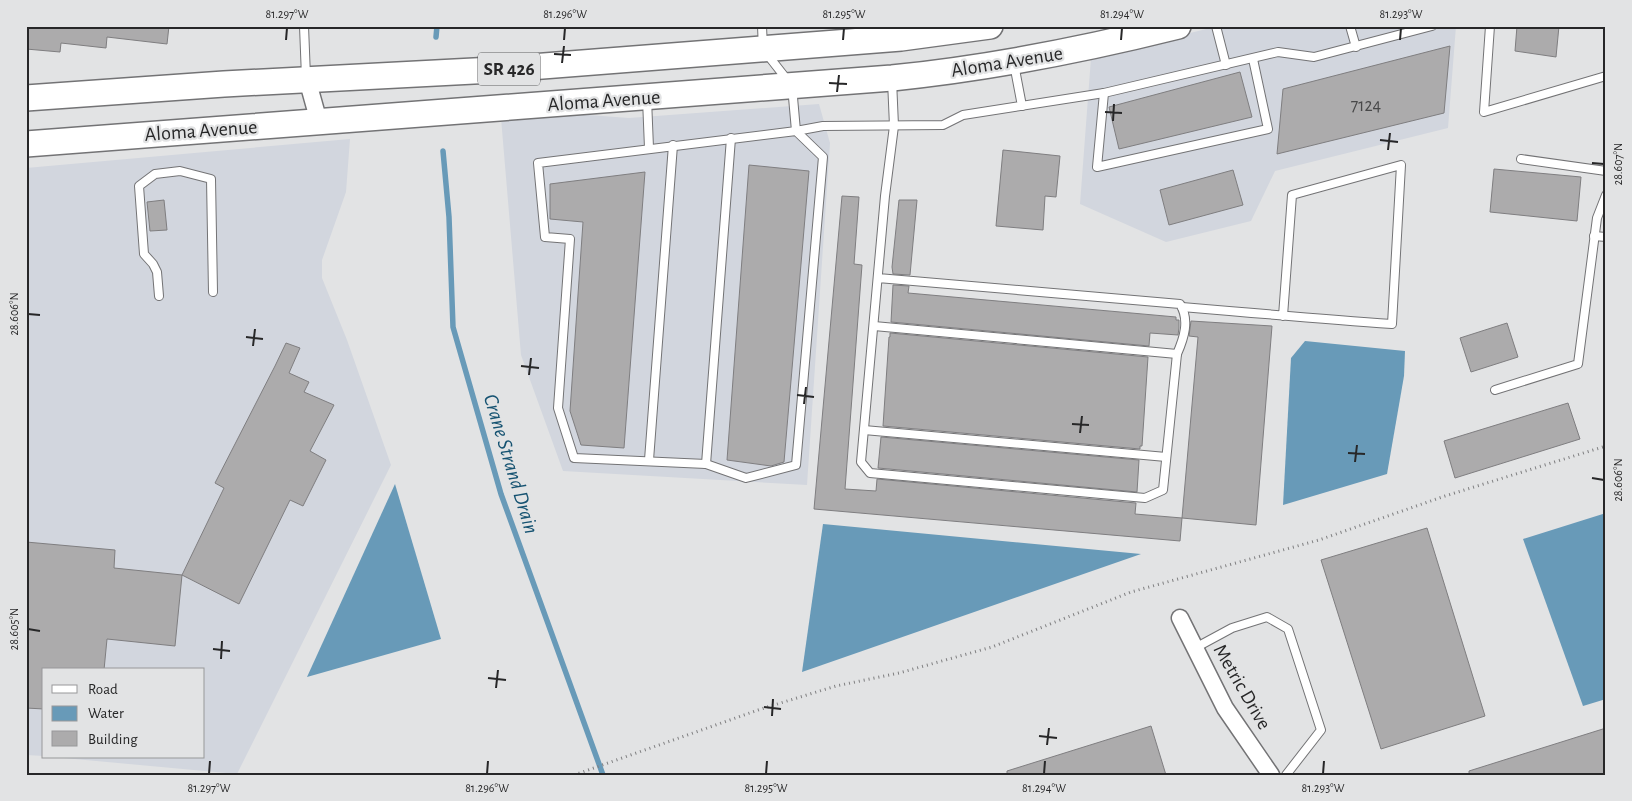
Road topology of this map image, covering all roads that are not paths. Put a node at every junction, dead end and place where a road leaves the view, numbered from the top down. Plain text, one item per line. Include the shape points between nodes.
1 (304, 26) edge
2 (990, 26) edge
3 (1178, 26) edge
4 (1216, 26) edge
5 (1350, 26) edge
6 (1432, 26) edge
7 (1490, 26) edge
8 (763, 38) edge
9 (1356, 47) junction
10 (1253, 59) junction
11 (1014, 62) junction
12 (1226, 65) junction
13 (1606, 76) edge
14 (892, 78) junction
15 (307, 79) junction
16 (792, 86) junction
17 (1104, 93) junction
18 (647, 97) junction
19 (26, 98) edge
20 (1022, 106) junction
21 (319, 122) junction
22 (894, 126) junction
23 (796, 131) junction
24 (731, 138) junction
25 (26, 144) edge
26 (673, 145) junction
27 (649, 148) junction
28 (1521, 159) dead end
29 (1606, 171) edge
30 (1606, 195) edge
31 (1594, 236) junction
32 (1606, 237) edge
33 (878, 278) junction
34 (213, 292) dead end
35 (159, 296) dead end
36 (1182, 308) junction
37 (1283, 316) junction
38 (874, 326) junction
39 (1177, 354) junction
40 (1495, 390) dead end
41 (864, 430) junction
42 (1166, 457) junction
43 (649, 460) junction
44 (706, 464) junction
45 (1180, 618) dead end
46 (1195, 648) junction
47 (1271, 775) edge
48 (1286, 775) edge

1 - 15 lane
2 - 8 main road, Aloma Avenue / SR 426 via 901,38
3 - 11 main road, Aloma Avenue / SR 426
4 - 12 lane
5 - 9 lane
6 - 9 lane
7 - 13 lane via 1484,112
8 - 15 main road, Aloma Avenue / SR 426 via 424,75
8 - 16 lane
9 - 10 lane via 1314,57 1278,52
10 - 12 lane
10 - 17 lane via 1268,129 1098,167
11 - 14 main road, Aloma Avenue / SR 426
11 - 20 lane
12 - 17 lane
14 - 16 main road, Aloma Avenue / SR 426
14 - 22 lane
15 - 19 main road, Aloma Avenue / SR 426
15 - 21 street
16 - 18 main road, Aloma Avenue / SR 426
16 - 23 lane
17 - 20 lane
18 - 21 main road, Aloma Avenue / SR 426
18 - 27 lane
20 - 22 lane via 963,115 943,125
21 - 25 main road, Aloma Avenue / SR 426
22 - 23 lane via 823,126
22 - 33 lane
23 - 24 lane
23 - 44 lane via 823,157 796,465 746,478
24 - 26 lane
24 - 44 lane
26 - 27 lane
26 - 43 lane
27 - 43 lane via 538,163 545,237 570,239 558,408 574,458
28 - 29 lane
30 - 31 lane
31 - 32 lane
31 - 40 lane via 1578,364
33 - 36 lane via 1180,304
33 - 38 lane
34 - 35 lane via 211,178 180,170 154,174 139,186 144,254 157,272
36 - 37 lane
36 - 39 lane via 1186,314 1184,338
37 - 37 lane via 1392,324 1401,165 1292,195
38 - 39 lane
38 - 41 lane
39 - 42 lane
41 - 42 lane
41 - 42 lane via 862,462 870,473 1106,495 1145,498 1163,490
43 - 44 lane
45 - 46 street, Metric Drive
46 - 47 street, Metric Drive via 1225,708
46 - 48 lane via 1232,628 1267,617 1288,629 1321,730

